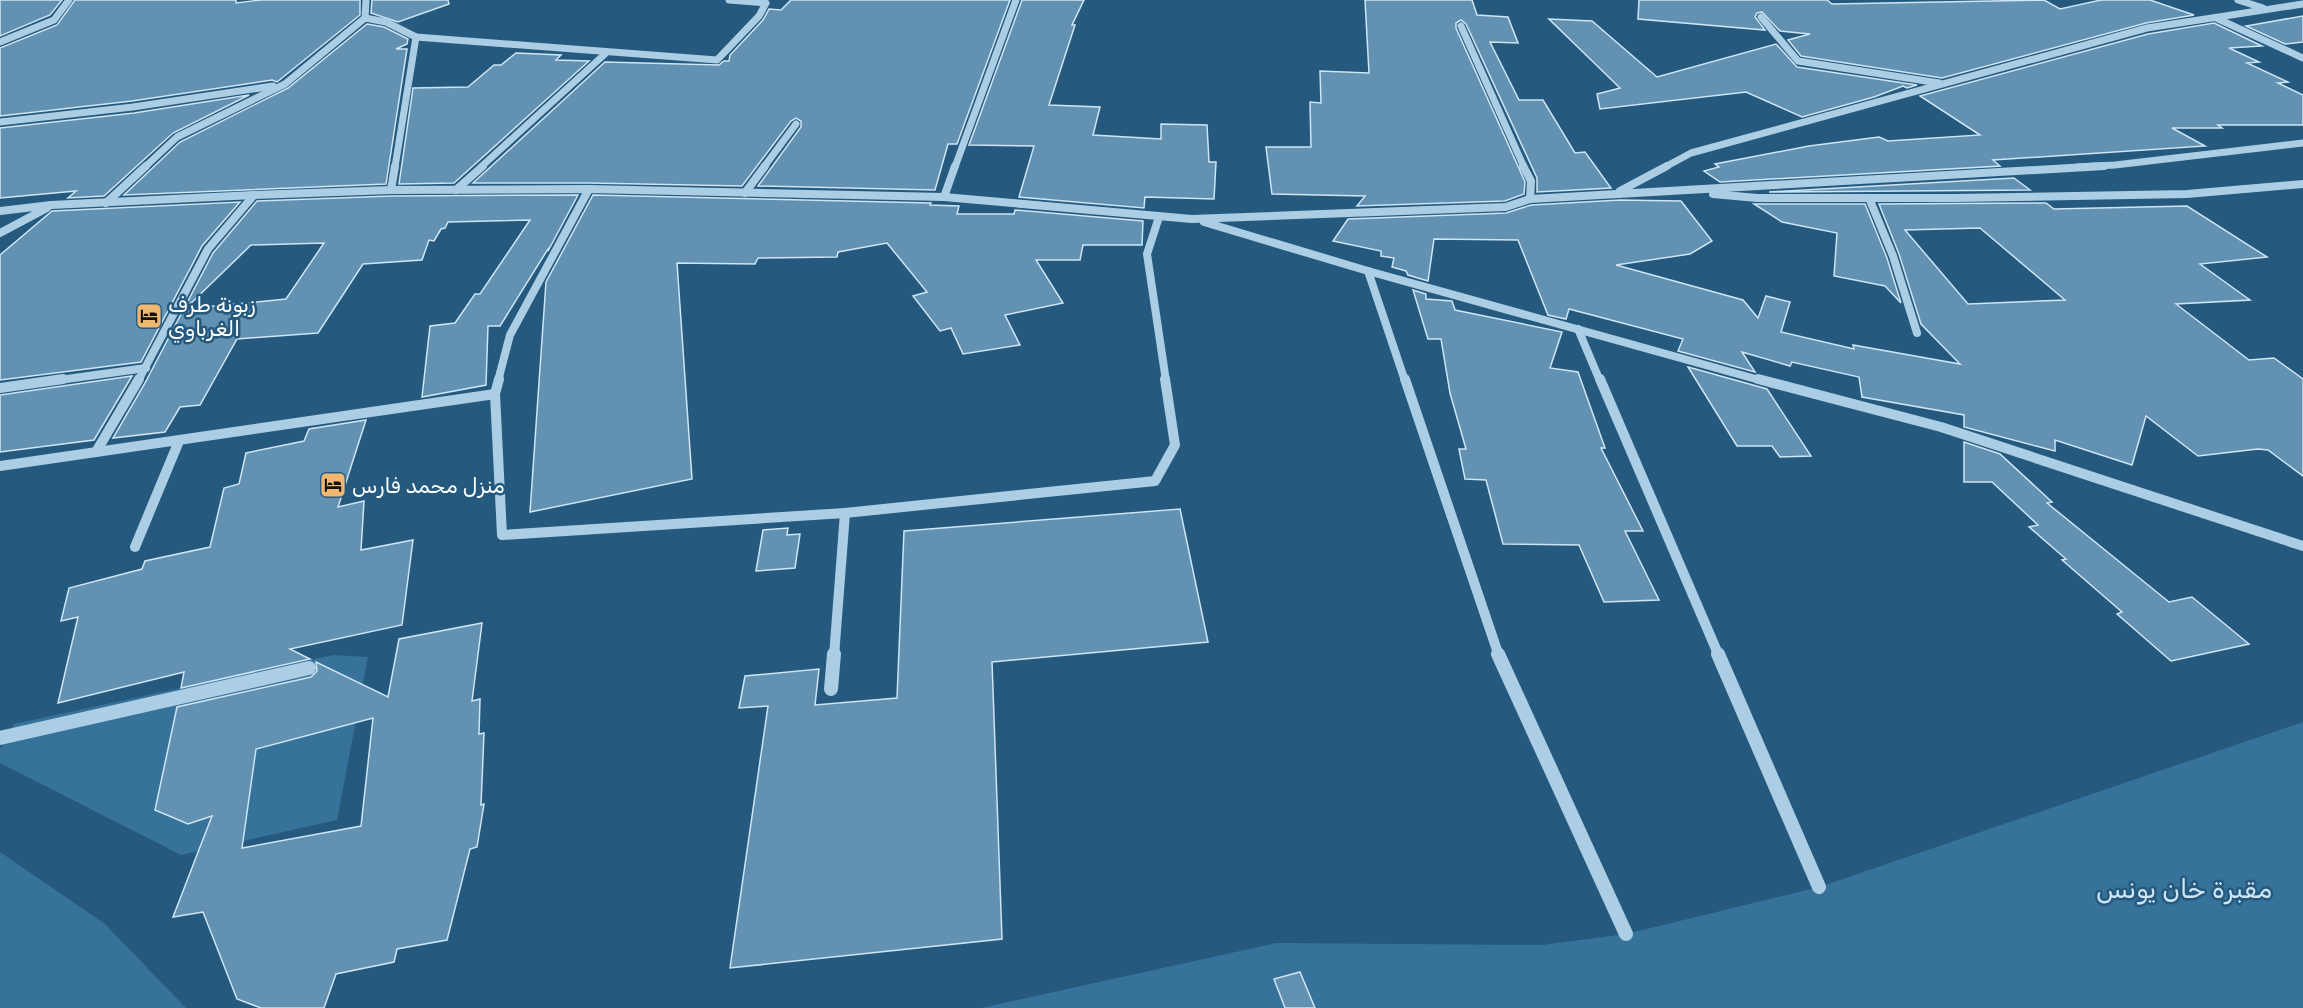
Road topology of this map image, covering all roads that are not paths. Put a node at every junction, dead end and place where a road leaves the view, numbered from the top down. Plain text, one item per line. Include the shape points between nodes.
1 (69, 0) edge
2 (366, 0) edge
3 (729, 0) edge
4 (1016, 0) edge
5 (2238, 0) edge
6 (2303, 4) edge
7 (2266, 9) junction
8 (1761, 17) dead end
9 (365, 18) junction
10 (2216, 18) junction
11 (1461, 26) dead end
12 (416, 37) junction
13 (0, 42) edge
14 (606, 53) junction
15 (2303, 58) edge
16 (285, 84) junction
17 (1942, 84) junction
18 (0, 122) edge
19 (796, 124) dead end
20 (2303, 143) edge
21 (2303, 184) edge
22 (589, 189) junction
23 (391, 190) junction
24 (456, 190) junction
25 (1671, 191) junction
26 (745, 193) junction
27 (1617, 193) junction
28 (254, 195) junction
29 (944, 197) junction
30 (1869, 198) junction
31 (1530, 199) junction
32 (106, 203) junction
33 (51, 206) junction
34 (0, 211) edge
35 (1159, 217) junction
36 (1192, 219) junction
37 (0, 233) edge
38 (1368, 271) junction
39 (1578, 329) junction
40 (1917, 333) dead end
41 (146, 368) junction
42 (0, 388) edge
43 (495, 394) junction
44 (179, 441) junction
45 (96, 452) junction
46 (0, 466) edge
47 (845, 513) junction
48 (2303, 546) edge
49 (135, 547) dead end
50 (309, 668) dead end
51 (831, 689) dead end
52 (0, 738) edge
53 (1820, 887) dead end
54 (1626, 934) dead end

1 - 13 street via 54,20
2 - 9 street
3 - 14 street via 766,3 759,16 717,60
4 - 29 street
5 - 7 street
6 - 7 street
7 - 10 street
8 - 17 street via 1798,61
9 - 12 street via 386,22
9 - 16 street
10 - 15 street
10 - 17 street via 2147,28
11 - 31 street via 1531,181
12 - 14 street
12 - 23 street
14 - 24 street
16 - 18 street
16 - 32 street via 177,136
17 - 27 street via 1691,153
19 - 26 street
20 - 25 street via 2115,165
21 - 30 street via 2187,194
22 - 24 street
22 - 26 street
22 - 43 street via 510,335
23 - 24 street
23 - 28 street
25 - 27 street
25 - 30 street via 1757,198
26 - 29 street
27 - 31 street
28 - 32 street
28 - 41 street via 208,249
29 - 35 street
30 - 40 street via 1893,255
31 - 36 street via 1506,207
32 - 33 street
33 - 34 street
33 - 37 street
35 - 36 street
35 - 47 street via 1147,254 1175,445 1155,481
36 - 38 street
38 - 39 street
38 - 54 street via 1500,659
39 - 48 street via 1941,427
39 - 53 street
41 - 42 street
41 - 45 street
43 - 44 street
43 - 47 street via 502,535
44 - 45 street
44 - 49 street
45 - 46 street
47 - 51 street
50 - 52 street

